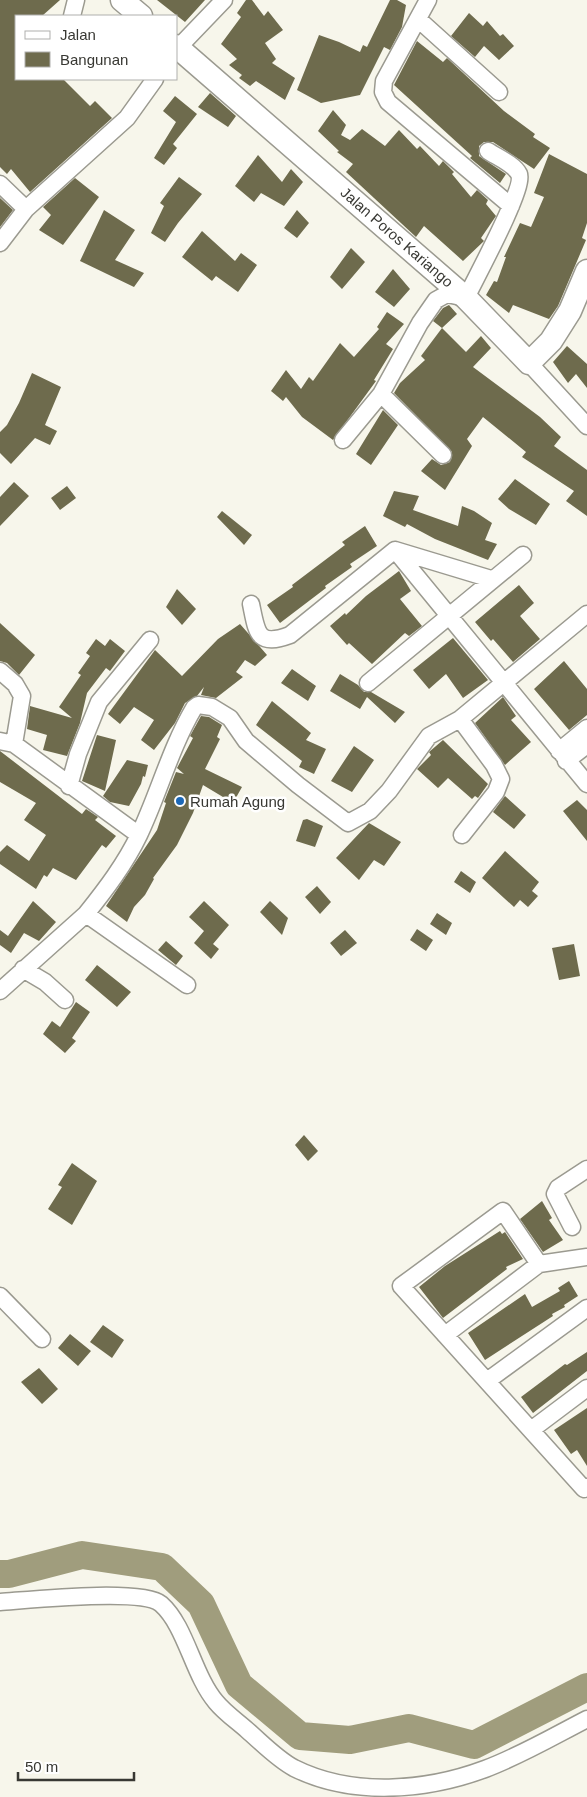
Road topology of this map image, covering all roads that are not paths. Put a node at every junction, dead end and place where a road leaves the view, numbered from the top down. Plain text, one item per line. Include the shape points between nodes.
1 (76, 0) edge
2 (122, 0) edge
3 (224, 0) edge
4 (428, 0) edge
5 (72, 15) edge
6 (140, 15) edge
7 (418, 19) junction
8 (178, 47) edge
9 (178, 49) edge
10 (154, 80) edge
11 (499, 92) dead end
12 (488, 151) dead end
13 (0, 184) edge
14 (511, 206) junction
15 (26, 209) junction
16 (0, 244) edge
17 (587, 271) edge
18 (466, 298) junction
19 (530, 363) junction
20 (381, 394) junction
21 (587, 426) edge
22 (343, 440) dead end
23 (443, 455) dead end
24 (395, 550) junction
25 (523, 555) dead end
26 (491, 579) junction
27 (251, 604) dead end
28 (448, 614) junction
29 (587, 614) edge
30 (150, 640) dead end
31 (0, 671) edge
32 (502, 682) junction
33 (368, 683) dead end
34 (460, 719) junction
35 (587, 728) edge
36 (7, 743) edge
37 (587, 745) edge
38 (562, 756) junction
39 (587, 784) edge
40 (69, 786) junction
41 (139, 834) junction
42 (462, 836) dead end
43 (86, 914) junction
44 (23, 969) junction
45 (187, 985) dead end
46 (0, 991) edge
47 (65, 1000) dead end
48 (587, 1170) edge
49 (572, 1227) dead end
50 (587, 1257) edge
51 (539, 1264) junction
52 (0, 1296) edge
53 (587, 1308) edge
54 (445, 1335) junction
55 (42, 1339) dead end
56 (487, 1381) junction
57 (587, 1388) edge
58 (531, 1430) junction
59 (587, 1487) edge
60 (0, 1602) edge
61 (587, 1720) edge

1 - 5 street
2 - 6 main road
3 - 8 street
4 - 7 street
7 - 11 street
7 - 14 street via 384,81 383,92 388,102
9 - 18 main road, Jalan Poros Kariango
10 - 15 street via 127,118
12 - 14 street via 519,174 520,183
13 - 15 street
14 - 18 street
15 - 16 street
17 - 19 main road via 570,311 551,340
18 - 19 main road, Jalan Poros Kariango
18 - 20 street via 447,294 436,300
19 - 21 street
20 - 22 street
20 - 23 street
24 - 26 street
24 - 27 street via 290,635 276,640 261,637 256,630
24 - 28 street
25 - 26 street
26 - 28 street
28 - 32 street
28 - 33 street
29 - 32 street
30 - 40 street via 99,702
31 - 36 street via 16,684 22,696
32 - 34 street
32 - 38 street
34 - 41 street via 429,736 370,811 348,823 246,741 230,718 212,707 198,705 171,752
34 - 42 street via 501,779 496,792
35 - 38 street
36 - 40 street
37 - 38 street
38 - 39 street
40 - 41 street
41 - 43 street via 117,875
43 - 44 street
43 - 45 street
44 - 46 street
44 - 47 street via 45,982
48 - 49 street via 558,1188 555,1194
50 - 51 street
51 - 54 street
51 - 54 street via 503,1211 401,1286
52 - 55 street
53 - 56 street
54 - 56 street
56 - 58 street
57 - 58 street
58 - 59 street via 584,1489
60 - 61 street via 122,1596 147,1598 160,1604 178,1628 201,1681 217,1703 264,1746 294,1768 327,1781 369,1788 438,1783 486,1769

